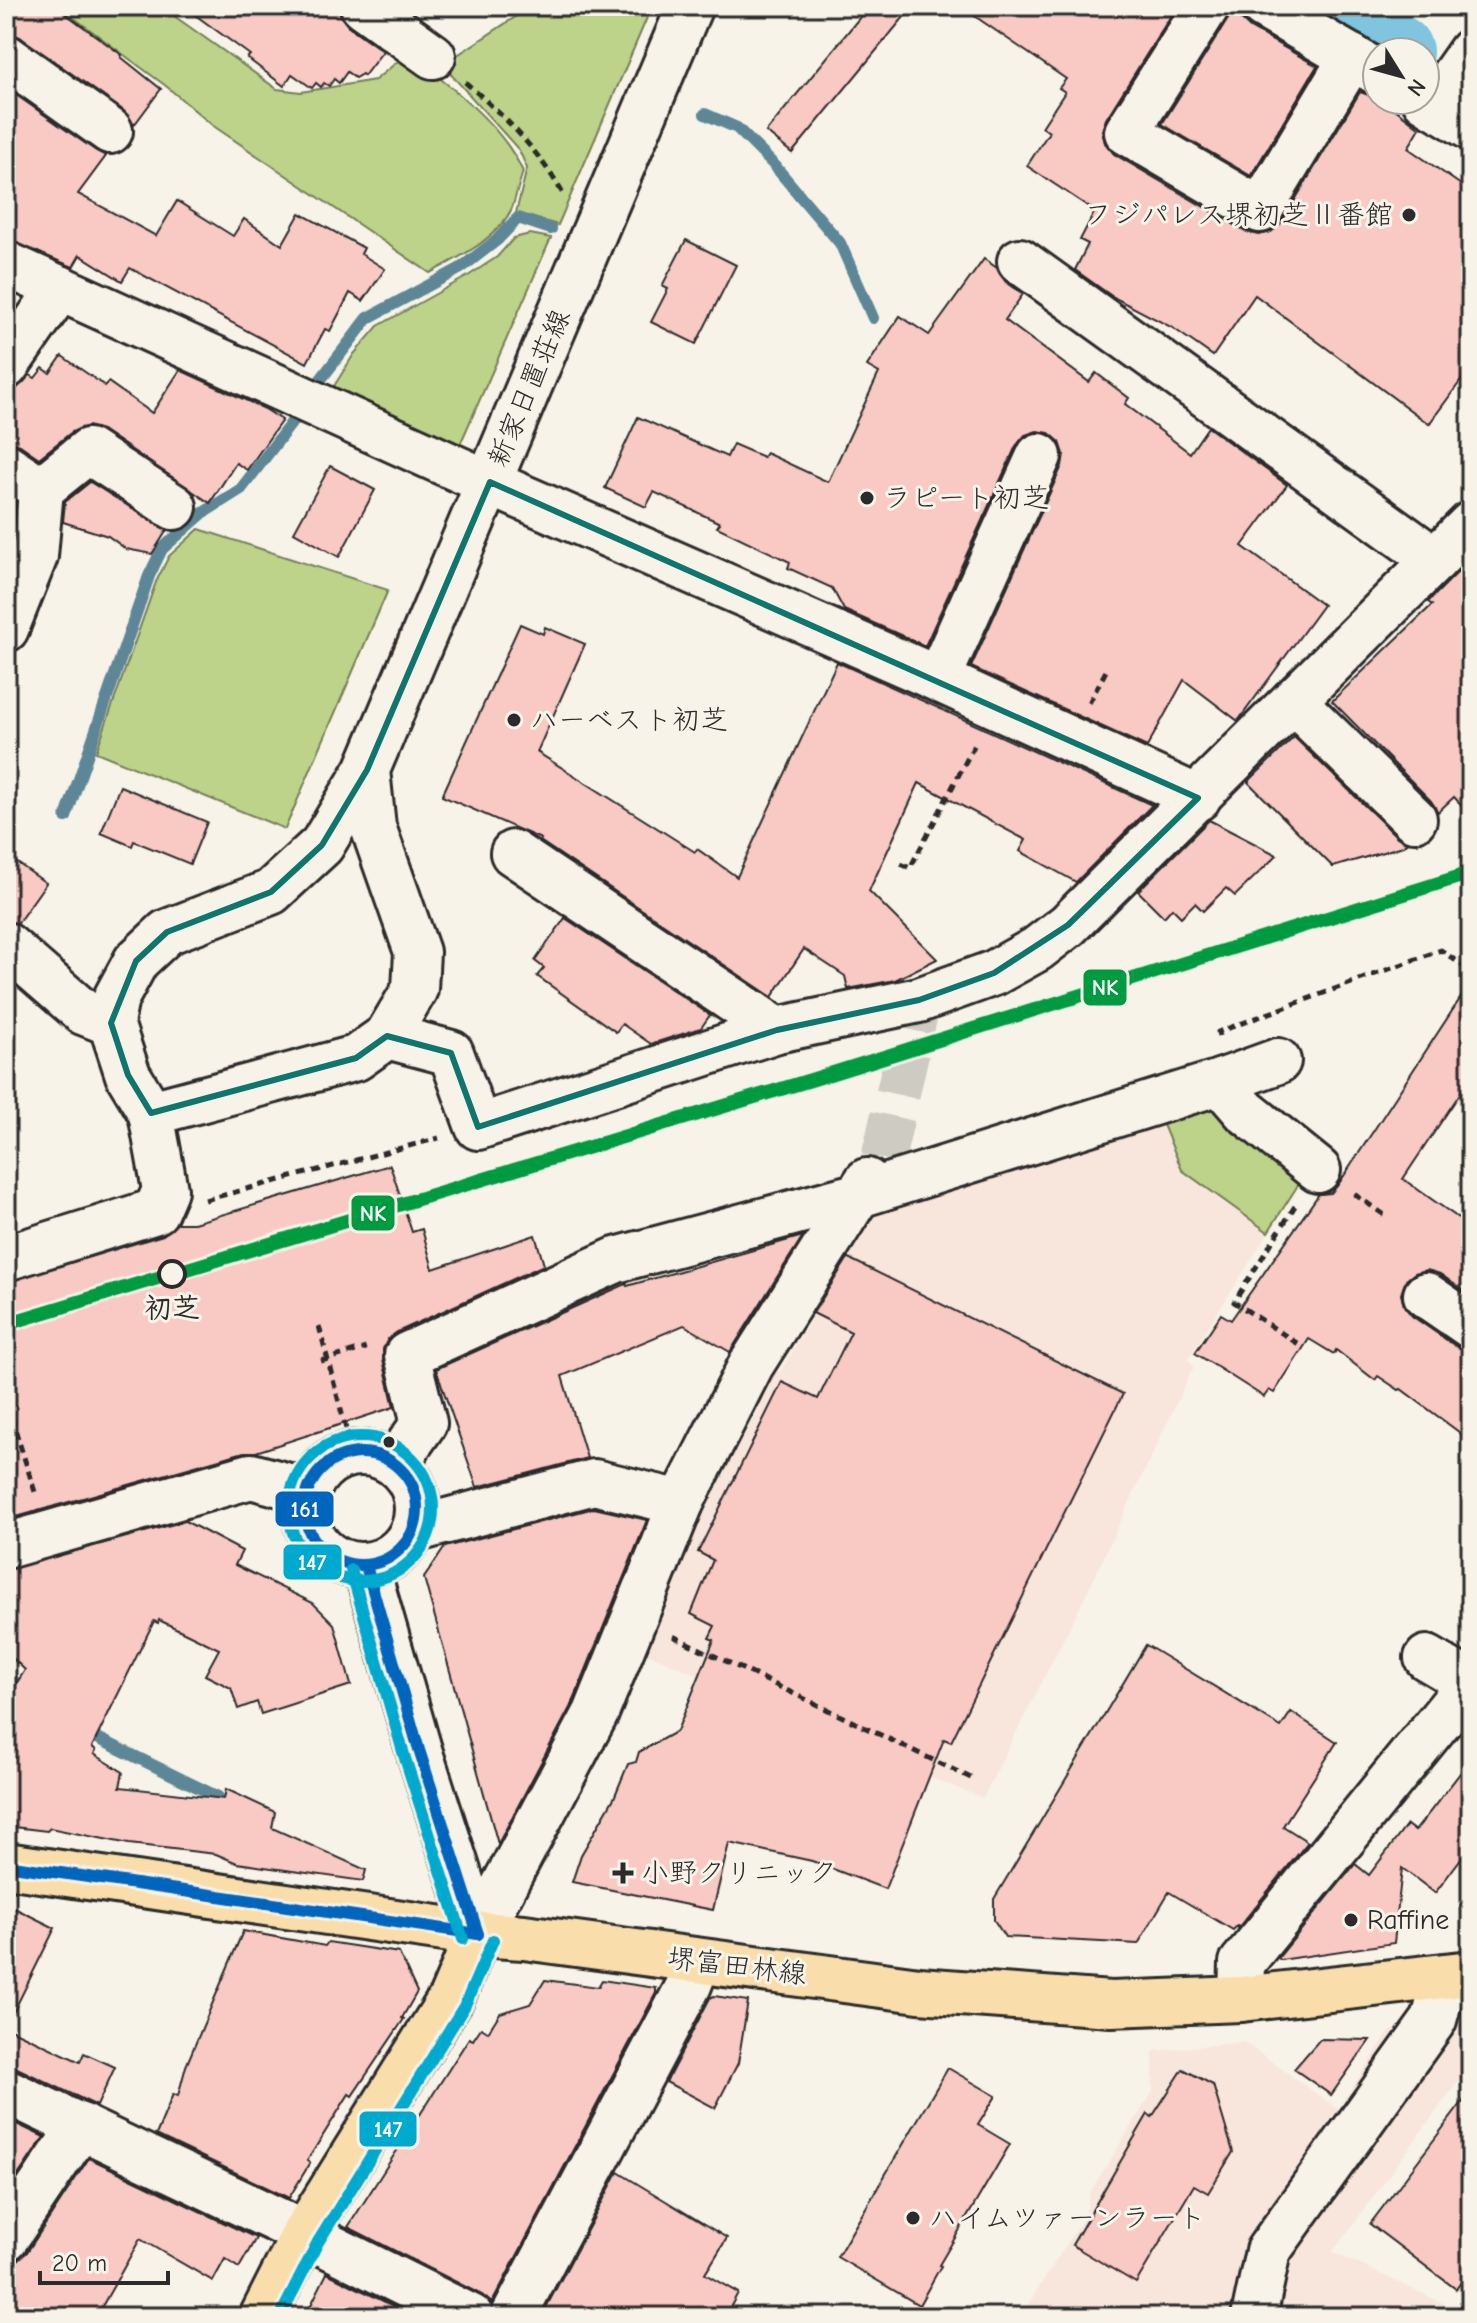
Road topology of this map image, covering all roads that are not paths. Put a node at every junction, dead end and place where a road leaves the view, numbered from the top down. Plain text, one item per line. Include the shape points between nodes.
1 (363, 6) edge
2 (690, 6) edge
3 (1207, 6) edge
4 (1263, 6) edge
5 (433, 56) road end
6 (1467, 56) edge
7 (6, 57) edge
8 (1361, 62) edge
9 (1361, 70) edge
10 (1441, 87) edge
11 (1441, 109) edge
12 (1471, 128) edge
13 (110, 131) dead end
14 (1020, 261) dead end
15 (6, 264) edge
16 (60, 288) junction
17 (6, 366) edge
18 (1039, 456) dead end
19 (24, 477) edge
20 (490, 482) junction
21 (174, 507) dead end
22 (1458, 543) edge
23 (6, 629) edge
24 (938, 679) junction
25 (1293, 701) junction
26 (367, 770) junction
27 (1198, 798) junction
28 (1414, 819) dead end
29 (513, 853) dead end
30 (6, 945) edge
31 (111, 1023) junction
32 (777, 1030) junction
33 (387, 1036) junction
34 (1278, 1061) dead end
35 (1226, 1080) junction
36 (151, 1113) junction
37 (883, 1159) tunnel mouth
38 (1318, 1170) road end
39 (856, 1196) junction
40 (6, 1258) edge
41 (1426, 1295) dead end
42 (1471, 1326) edge
43 (396, 1463) junction
44 (307, 1491) junction
45 (681, 1503) junction
46 (413, 1530) junction
47 (6, 1546) edge
48 (366, 1566) junction
49 (1427, 1658) dead end
50 (1471, 1683) edge
51 (6, 1865) edge
52 (478, 1934) junction
53 (698, 1962) junction
54 (1459, 1974) edge
55 (1241, 1999) junction
56 (6, 2091) edge
57 (81, 2126) junction
58 (304, 2234) junction
59 (6, 2238) edge
60 (262, 2317) edge
61 (471, 2317) edge
62 (513, 2317) edge
63 (1254, 2317) edge

1 - 5 street
2 - 20 street, 新家日置荘線
3 - 9 street via 1127,132 1260,210
4 - 8 street
6 - 10 street
7 - 13 street
11 - 12 street
14 - 22 street
15 - 16 street
16 - 17 street
16 - 20 street
18 - 24 street
19 - 21 street via 88,451
19 - 23 street via 35,556
20 - 24 street
20 - 26 street, 新家日置荘線
22 - 25 street
24 - 27 street
25 - 27 street
25 - 28 street
26 - 31 street, 新家日置荘線 via 322,845 271,892 167,932 136,961 116,998
26 - 33 street via 373,827 417,952 415,989
27 - 32 street via 1068,925 994,973 919,1000
29 - 32 street
30 - 31 street via 83,1012
31 - 36 street via 128,1075
32 - 33 street via 478,1127 451,1053
33 - 36 street via 356,1058
34 - 35 street
35 - 38 street via 1245,1111
35 - 39 street
36 - 40 street via 165,1190 156,1211
37 - 39 street
39 - 43 street via 616,1260 407,1355 424,1423
39 - 45 street via 751,1365
41 - 42 street
43 - 44 street via 380,1455 344,1454 328,1463
43 - 46 street via 415,1494
44 - 47 street via 251,1476
44 - 48 street via 304,1510 317,1545 339,1561
45 - 46 street via 594,1482
45 - 52 street via 596,1713
46 - 48 street via 395,1554
48 - 52 street
49 - 50 street
50 - 55 street via 1242,1963
51 - 52 main road, 堺富田林線
52 - 53 main road, 堺富田林線
52 - 58 main road via 451,1998
53 - 55 main road, 堺富田林線 via 1031,2000 1111,2004
53 - 62 street
54 - 55 main road, 堺富田林線
54 - 63 street via 1434,2020 1268,2251
56 - 57 street
57 - 58 street
57 - 59 street
58 - 60 main road
58 - 61 street

